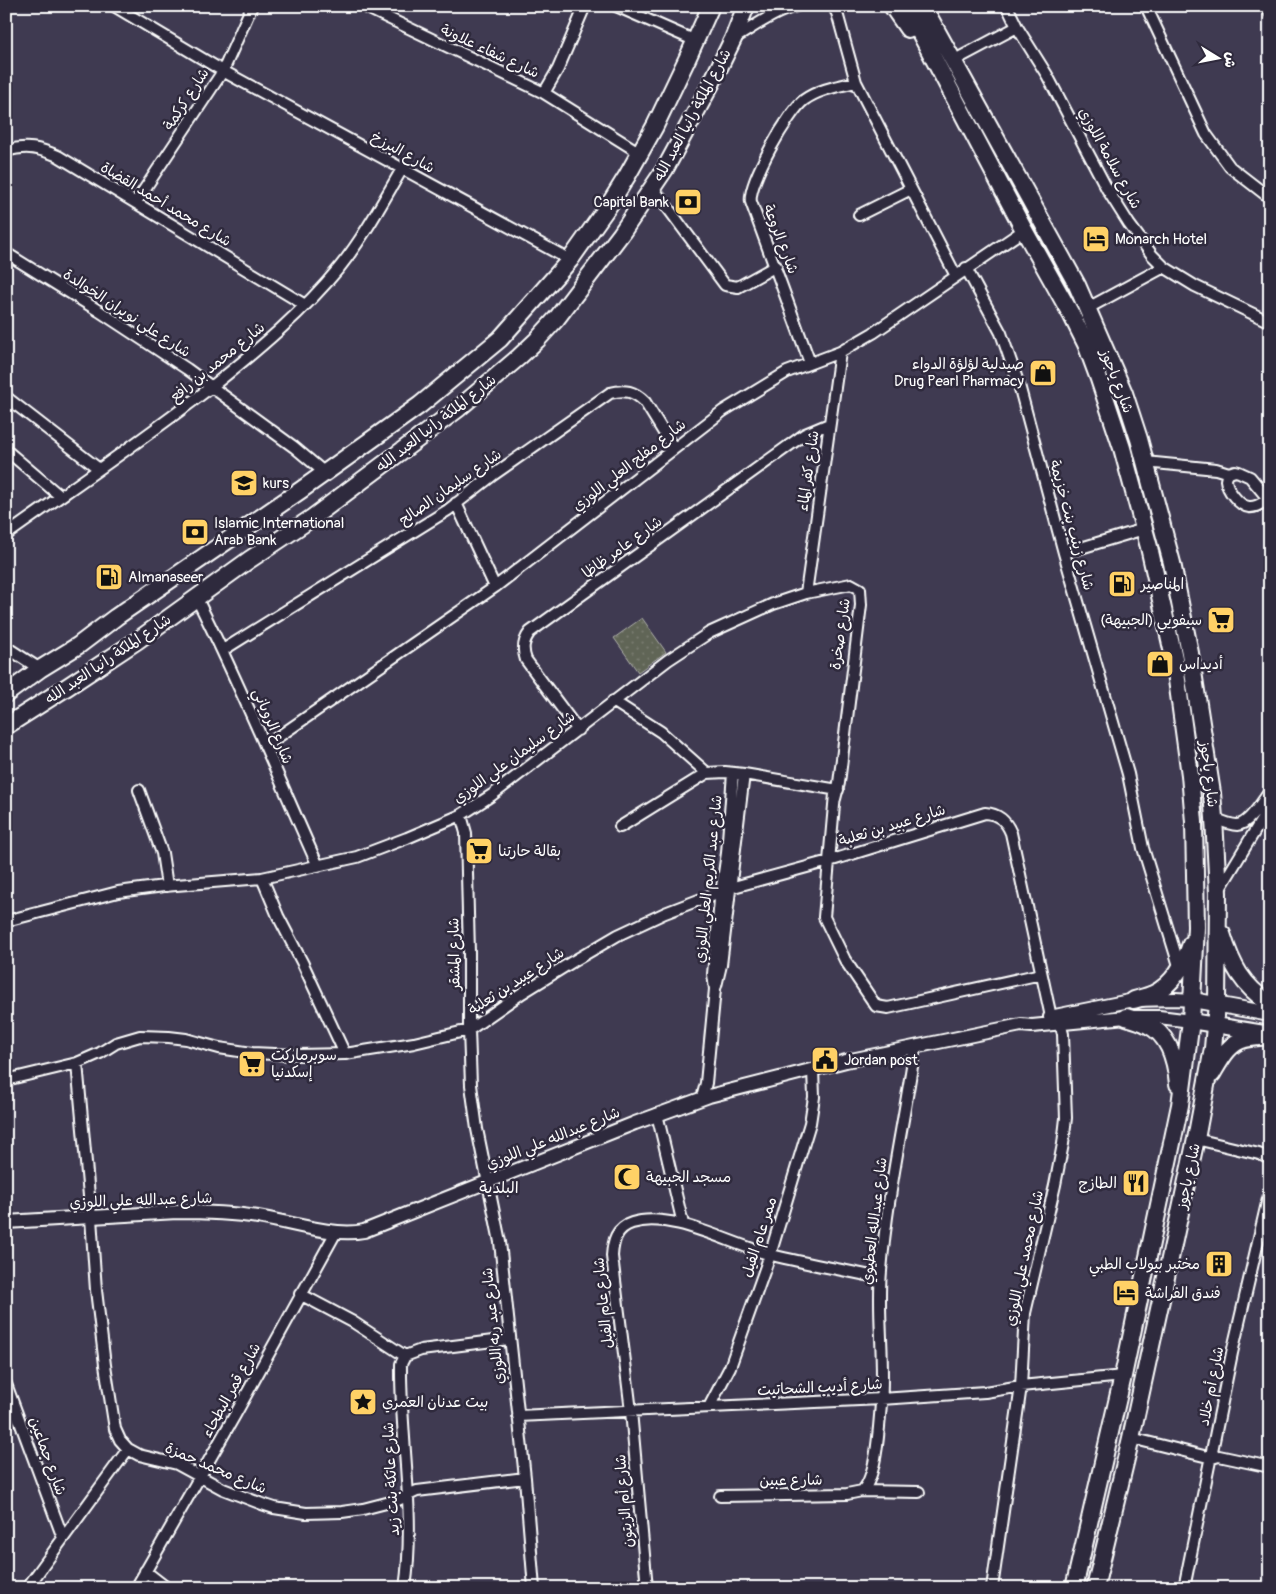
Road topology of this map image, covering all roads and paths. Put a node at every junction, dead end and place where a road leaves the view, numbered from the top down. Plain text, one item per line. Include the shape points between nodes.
1 (114, 6) edge
2 (252, 6) edge
3 (363, 6) edge
4 (585, 6) edge
5 (616, 6) edge
6 (711, 6) edge
7 (756, 6) edge
8 (796, 6) edge
9 (833, 6) edge
10 (892, 6) edge
11 (906, 6) edge
12 (923, 6) edge
13 (1007, 6) edge
14 (1146, 6) edge
15 (1267, 6) edge
16 (744, 11) edge
17 (1270, 13) edge
18 (1017, 27) junction
19 (733, 39) junction
20 (696, 41) junction
21 (952, 60) junction
22 (223, 71) junction
23 (856, 82) junction
24 (544, 93) junction
25 (961, 112) junction
26 (6, 151) edge
27 (640, 154) junction
28 (402, 169) junction
29 (653, 188) junction
30 (911, 189) junction
31 (1270, 198) edge
32 (136, 202) junction
33 (859, 215) dead end
34 (1024, 230) junction
35 (6, 253) edge
36 (570, 260) junction
37 (776, 266) junction
38 (1164, 267) junction
39 (966, 268) junction
40 (956, 276) junction
41 (306, 305) junction
42 (1088, 308) junction
43 (1270, 322) edge
44 (840, 352) junction
45 (810, 363) junction
46 (210, 387) junction
47 (6, 396) edge
48 (829, 424) junction
49 (674, 449) junction
50 (6, 450) edge
51 (1145, 462) junction
52 (99, 470) junction
53 (325, 473) junction
54 (1229, 473) junction
55 (60, 496) junction
56 (1268, 500) edge
57 (456, 503) junction
58 (1144, 529) junction
59 (6, 535) edge
60 (1064, 553) junction
61 (496, 587) junction
62 (861, 592) joint
63 (806, 594) junction
64 (197, 599) junction
65 (6, 647) edge
66 (223, 650) junction
67 (40, 669) junction
68 (6, 694) edge
69 (613, 701) junction
70 (6, 726) edge
71 (578, 730) junction
72 (264, 746) junction
73 (707, 773) junction
74 (739, 773) junction
75 (139, 790) dead end
76 (1270, 791) edge
77 (836, 793) junction
78 (1270, 806) edge
79 (461, 815) junction
80 (998, 816) joint
81 (1214, 818) junction
82 (620, 827) dead end
83 (829, 861) junction
84 (318, 866) junction
85 (262, 878) junction
86 (167, 886) junction
87 (726, 890) junction
88 (1218, 893) junction
89 (6, 921) edge
90 (1217, 921) junction
91 (1196, 927) junction
92 (1180, 969) junction
93 (1041, 974) junction
94 (1134, 1000) junction
95 (1193, 1000) junction
96 (1217, 1004) junction
97 (1270, 1004) edge
98 (1270, 1014) edge
99 (1126, 1016) junction
100 (1055, 1020) junction
101 (1191, 1022) junction
102 (1216, 1026) junction
103 (469, 1030) junction
104 (1270, 1035) edge
105 (915, 1047) junction
106 (344, 1054) junction
107 (77, 1064) junction
108 (813, 1069) junction
109 (6, 1080) edge
110 (1208, 1080) junction
111 (702, 1098) junction
112 (1180, 1105) junction
113 (657, 1114) junction
114 (1196, 1139) junction
115 (1270, 1160) edge
116 (488, 1181) junction
117 (1270, 1190) edge
118 (91, 1218) junction
119 (6, 1222) edge
120 (683, 1224) junction
121 (336, 1232) junction
122 (770, 1255) junction
123 (880, 1278) junction
124 (300, 1294) junction
125 (509, 1338) junction
126 (405, 1356) junction
127 (1123, 1376) junction
128 (1021, 1386) junction
129 (7, 1390) edge
130 (881, 1400) junction
131 (709, 1407) junction
132 (631, 1411) junction
133 (518, 1416) junction
134 (1131, 1438) junction
135 (128, 1449) junction
136 (1212, 1458) junction
137 (1270, 1467) edge
138 (199, 1476) junction
139 (524, 1478) junction
140 (862, 1491) junction
141 (919, 1492) dead end
142 (408, 1494) junction
143 (720, 1496) dead end
144 (63, 1538) junction
145 (145, 1571) junction
146 (28, 1588) edge
147 (136, 1588) edge
148 (167, 1588) edge
149 (405, 1588) edge
150 (534, 1588) edge
151 (647, 1588) edge
152 (992, 1588) edge
153 (1074, 1588) edge
154 (1095, 1588) edge
155 (1184, 1588) edge

1 - 22 street, شارع البرزخ
2 - 22 street, شارع كركمة
3 - 24 street, شارع شفاء علاونة
4 - 24 street, شارع شفاء علاونة
5 - 20 street
6 - 20 main road, شارع الملكة رانيا العبد الله
7 - 16 main road
8 - 19 street
9 - 23 street
10 - 25 main road via 945,97 956,113
11 - 25 main road, شارع ياجوز
12 - 21 main road, شارع ياجوز
13 - 18 street, شارع سلامة اللوزي
14 - 31 street via 1206,134 1230,167
15 - 17 street
16 - 19 main road, شارع الملكة رانيا العبد الله
18 - 21 street
18 - 38 street, شارع سلامة اللوزي via 1047,75 1124,217
19 - 29 main road, شارع الملكة رانيا العبد الله
20 - 27 main road, شارع الملكة رانيا العبد الله
21 - 42 main road, شارع ياجوز
22 - 28 street, شارع البرزخ
22 - 32 street, شارع كركمة
23 - 30 street
23 - 37 street, شارع الروعة via 803,100 781,130 756,178 751,202
24 - 27 street
25 - 34 main road, شارع ياجوز
26 - 32 street, شارع محمد أحمد القضاة via 31,147 44,150
27 - 36 main road, شارع الملكة رانيا العبد الله
28 - 36 street, شارع البرزخ
28 - 41 street, شارع محمد بن رافع via 370,225 340,267
29 - 37 street via 725,284 738,287
29 - 64 main road, شارع الملكة رانيا العبد الله via 557,318 519,357 459,408
30 - 33 street
30 - 40 street
32 - 41 street, شارع محمد أحمد القضاة
34 - 39 street, شارع مفلح العلي اللوزي
34 - 58 main road, شارع ياجوز via 1086,344 1110,410
35 - 46 street, شارع علي نويران الخوالدة via 158,349
36 - 53 main road, شارع الملكة رانيا العبد الله via 500,338 420,405
37 - 45 street, شارع الروعة
38 - 42 street
38 - 43 street, شارع سلامة اللوزي via 1194,286
39 - 40 street, شارع مفلح العلي اللوزي
39 - 60 street, شارع زينب بنت خزيمة via 1001,332 1011,359
40 - 44 street, شارع مفلح العلي اللوزي
41 - 46 street, شارع محمد بن رافع via 258,350
42 - 51 main road, شارع ياجوز via 1124,393
44 - 45 street, شارع مفلح العلي اللوزي
44 - 48 street, شارع كفر الماء
45 - 49 street, شارع مفلح العلي اللوزي via 787,372 723,411
46 - 52 street, شارع محمد بن رافع
46 - 53 street, شارع علي نويران الخوالدة
47 - 52 street
48 - 63 street, شارع كفر الماء
48 - 71 street, شارع عامر ظاظا via 805,434 530,632 524,642 526,660
49 - 57 street, شارع سليمان الصالح via 645,402 629,391 620,390 610,393 570,420
49 - 61 street, شارع مفلح العلي اللوزي
50 - 55 street
51 - 54 street
51 - 81 main road, شارع ياجوز via 1172,563 1190,653
52 - 55 street, شارع محمد بن رافع
53 - 67 main road, شارع الملكة رانيا العبد الله
54 - 56 street via 1239,472 1250,477
54 - 56 street via 1228,486 1244,506 1254,507
55 - 59 street, شارع محمد بن رافع
57 - 61 street
57 - 66 street, شارع سليمان الصالح
58 - 60 street
58 - 91 main road, شارع ياجوز via 1174,658 1184,725 1194,822
60 - 92 street, شارع زينب بنت خزيمة via 1128,774 1143,848
61 - 72 street, شارع مفلح العلي اللوزي
62 - 63 street, شارع سليمان علي اللوزي via 851,584
62 - 77 street, شارع صخرة via 862,606
63 - 69 street, شارع سليمان علي اللوزي via 774,604 709,633
64 - 66 street, شارع الروياني
64 - 70 main road, شارع الملكة رانيا العبد الله
65 - 67 street
66 - 72 street, شارع الروياني
67 - 68 main road, شارع الملكة رانيا العبد الله
69 - 71 street, شارع سليمان علي اللوزي
69 - 73 street via 661,732
71 - 79 street, شارع سليمان علي اللوزي
72 - 84 street, شارع الروياني
73 - 74 street
73 - 82 street
74 - 77 street
74 - 87 street, شارع عبد الكريم العلي اللوزي
75 - 86 street via 162,853
76 - 81 street via 1241,824
77 - 83 street, شارع صخرة
78 - 88 street
79 - 84 street, شارع سليمان علي اللوزي via 357,857
79 - 103 street, شارع المشقر via 466,833
80 - 83 street, شارع عبيد بن ثعلبة via 978,814
80 - 93 street, شارع محمد علي اللوزي via 1012,834
81 - 88 main road, شارع ياجوز
83 - 87 street, شارع عبيد بن ثعلبة
83 - 93 street, شارع صخرة via 824,917 845,960 876,1006 888,1008
84 - 85 street, شارع سليمان علي اللوزي
85 - 86 street, شارع سليمان علي اللوزي
85 - 106 street
86 - 89 street, شارع سليمان علي اللوزي via 118,892
87 - 103 street, شارع عبيد بن ثعلبة via 618,935
87 - 111 street, شارع عبد الكريم العلي اللوزي via 720,974 715,989
88 - 90 main road, شارع ياجوز
90 - 96 main road, شارع ياجوز
90 - 97 main road via 1238,973 1256,995
91 - 92 main road
91 - 95 main road, شارع ياجوز
92 - 94 main road via 1154,994
93 - 100 street, شارع محمد علي اللوزي
94 - 95 street, شارع عبدالله علي اللوزي
94 - 100 street, شارع عبدالله علي اللوزي
95 - 96 main road
95 - 101 main road, شارع ياجوز
96 - 98 main road
96 - 102 main road, شارع ياجوز
99 - 100 street, شارع عبدالله علي اللوزي
99 - 101 street, شارع عبدالله علي اللوزي
99 - 112 main road via 1150,1026 1169,1047 1174,1059
100 - 105 street, شارع عبدالله علي اللوزي via 1028,1022
100 - 128 street, شارع محمد علي اللوزي via 1063,1034 1066,1118 1055,1185 1025,1313
101 - 102 main road
101 - 112 main road, شارع ياجوز
102 - 104 main road
102 - 110 main road, شارع ياجوز
103 - 106 street, شارع عبيد بن ثعلبة
103 - 116 street, شارع المشقر via 477,1129
104 - 110 main road via 1246,1038 1235,1044
105 - 108 street, شارع عبدالله علي اللوزي
105 - 123 street, شارع عبدالله العطيوي
106 - 107 street, شارع عبيد بن ثعلبة via 297,1056 252,1053 177,1038 140,1036
107 - 109 street, شارع عبيد بن ثعلبة
107 - 118 street
108 - 111 street, شارع عبدالله علي اللوزي
108 - 122 street, ممر عام الفيل via 814,1097 810,1123
110 - 114 main road, شارع ياجوز
111 - 113 street, شارع عبدالله علي اللوزي
112 - 127 main road, شارع ياجوز
113 - 116 street, شارع عبدالله علي اللوزي
113 - 120 street
114 - 115 street via 1259,1154
114 - 134 main road, شارع ياجوز
116 - 121 street, شارع عبدالله علي اللوزي via 364,1231
116 - 125 street, شارع عبد ربه اللوزي via 500,1242
117 - 136 street, شارع أم خلاد via 1232,1353
118 - 119 street, شارع عبدالله علي اللوزي
118 - 121 street, شارع عبدالله علي اللوزي via 177,1212 220,1213
118 - 135 street via 96,1290 115,1429
120 - 122 street, شارع عام الفيل
120 - 132 street, شارع عام الفيل via 650,1220 632,1223 622,1227 613,1244 613,1270
121 - 124 street, شارع قمر البطحاء
122 - 123 street, شارع عام الفيل
122 - 131 street, ممر عام الفيل via 733,1359
123 - 130 street, شارع عبدالله العطيوي
124 - 126 street via 353,1322
124 - 138 street, شارع قمر البطحاء
125 - 126 street via 421,1350
125 - 133 street, شارع عبد ربه اللوزي
126 - 142 street, شارع عاتكة بنت زيد via 401,1364 401,1378
127 - 128 street, شارع أديب الشحاتيت
127 - 153 main road, شارع ياجوز
128 - 130 street, شارع أديب الشحاتيت
128 - 152 street, شارع محمد علي اللوزي
129 - 144 street, شارع جماعين
130 - 131 street, شارع أديب الشحاتيت
130 - 140 street via 870,1480
131 - 132 street, شارع أديب الشحاتيت
132 - 133 street, شارع أديب الشحاتيت
132 - 151 street, شارع أم الزيتون
133 - 139 street, شارع عبد ربه اللوزي
134 - 136 street
134 - 154 main road, شارع ياجوز
135 - 138 street, شارع محمد حمزة via 139,1455 177,1464
135 - 144 street
136 - 137 street via 1220,1456
136 - 155 street, شارع أم خلاد
138 - 142 street, شارع محمد حمزة via 223,1489 274,1508 306,1513 363,1510
138 - 145 street, شارع قمر البطحاء
139 - 142 street, شارع محمد حمزة
139 - 150 street, شارع عبد ربه اللوزي
140 - 141 street, شارع عبين
140 - 143 street, شارع عبين
142 - 149 street, شارع عاتكة بنت زيد via 410,1530
144 - 146 street
145 - 147 street, شارع قمر البطحاء
145 - 148 street

